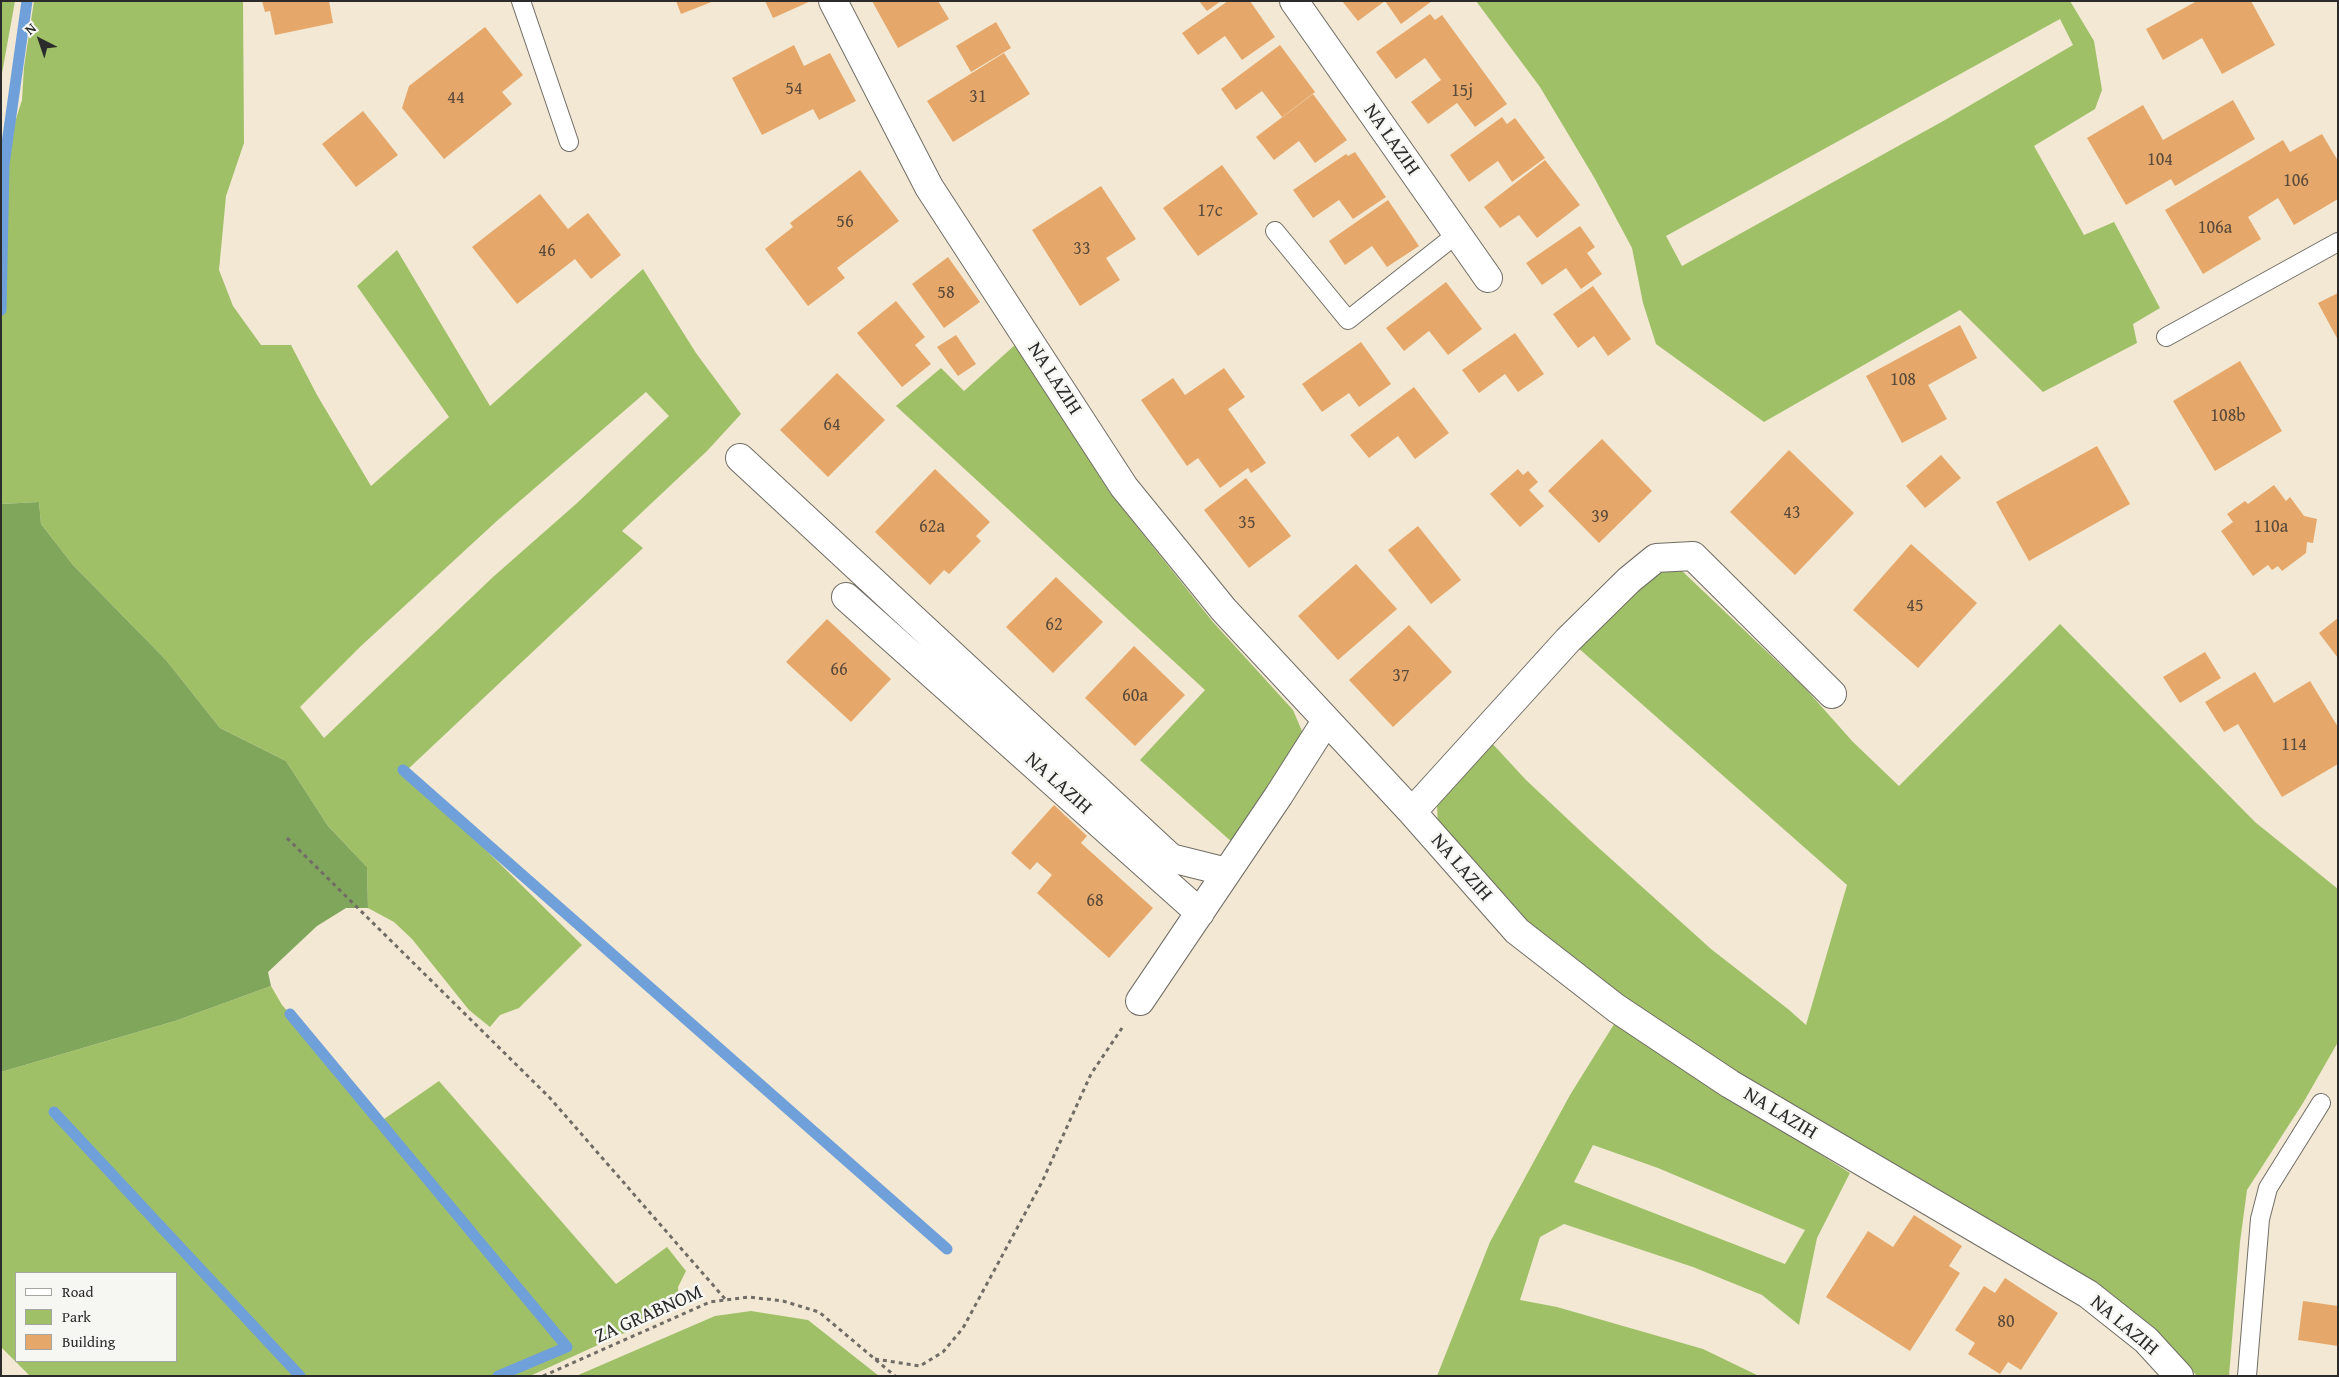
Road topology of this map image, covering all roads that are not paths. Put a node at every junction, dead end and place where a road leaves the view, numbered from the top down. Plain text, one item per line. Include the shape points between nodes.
1 (522, 1) edge
2 (833, 1) edge
3 (1294, 1) edge
4 (569, 142) dead end
5 (1275, 231) dead end
6 (1457, 234) junction
7 (2338, 242) edge
8 (1488, 278) dead end
9 (2166, 337) dead end
10 (740, 458) dead end
11 (846, 597) dead end
12 (1832, 694) dead end
13 (1326, 722) junction
14 (1412, 812) junction
15 (1227, 872) junction
16 (1200, 913) junction
17 (1140, 1001) road end
18 (2321, 1103) dead end
19 (2179, 1376) edge
20 (2247, 1376) edge

1 - 4 lane
2 - 13 street, NA LAZIH via 929,187 1124,487 1224,610
3 - 6 street, NA LAZIH
5 - 6 lane via 1348,320
6 - 8 street, NA LAZIH
7 - 9 lane
10 - 15 street, NA LAZIH via 1171,858
11 - 16 street, NA LAZIH
12 - 14 street via 1693,556 1656,558 1568,640
13 - 14 street, NA LAZIH
13 - 15 street
14 - 19 street, NA LAZIH via 1517,930 1616,1008 1738,1089 2088,1294 2146,1340
15 - 16 street
16 - 17 street
18 - 20 lane via 2268,1188 2260,1219

